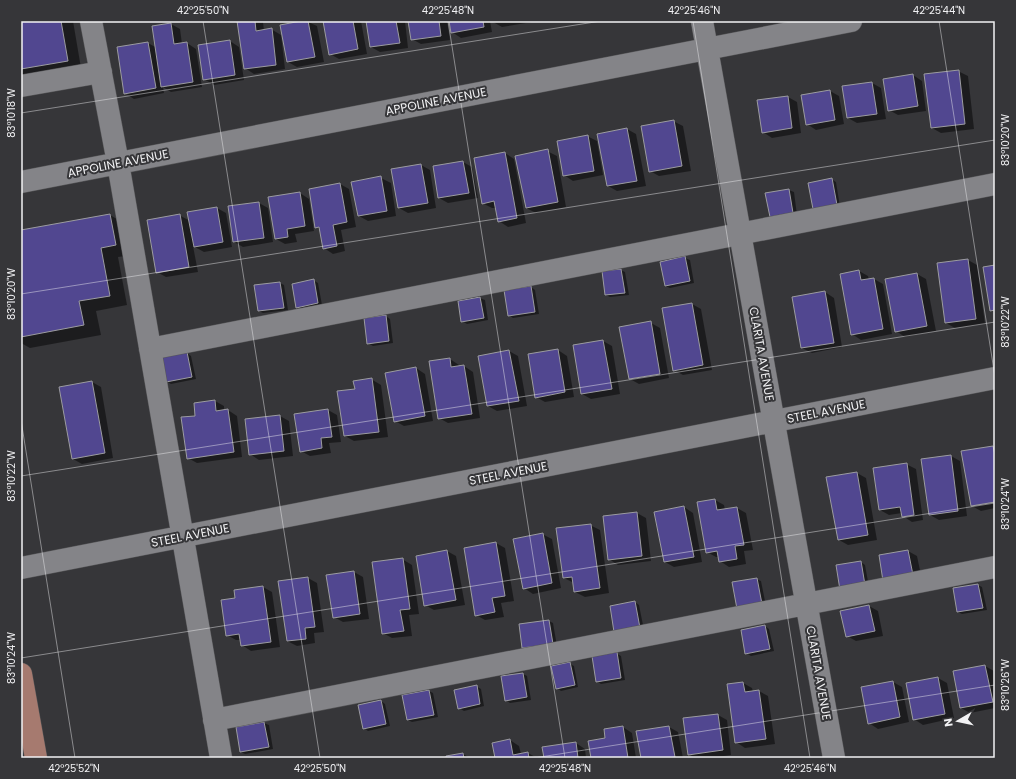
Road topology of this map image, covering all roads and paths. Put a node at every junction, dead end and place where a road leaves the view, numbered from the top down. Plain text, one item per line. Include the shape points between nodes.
1 (91, 21) edge
2 (702, 21) edge
3 (851, 21) edge
4 (707, 49) junction
5 (101, 72) junction
6 (21, 86) edge
7 (118, 163) junction
8 (21, 182) edge
9 (995, 184) edge
10 (741, 234) junction
11 (150, 349) junction
12 (995, 378) edge
13 (774, 421) junction
14 (183, 536) junction
15 (995, 567) edge
16 (21, 568) edge
17 (807, 604) junction
18 (21, 674) edge
19 (214, 720) junction
20 (36, 758) edge
21 (221, 758) edge
22 (834, 758) edge

1 - 5 street
2 - 4 street, CLARITA AVENUE
3 - 4 street, APPOLINE AVENUE
4 - 7 street, APPOLINE AVENUE
4 - 10 street, CLARITA AVENUE
5 - 6 street
5 - 7 street
7 - 8 street, APPOLINE AVENUE
7 - 11 street
9 - 10 street
10 - 11 street
10 - 13 street, CLARITA AVENUE
11 - 14 street
12 - 13 street, STEEL AVENUE
13 - 14 street, STEEL AVENUE
13 - 17 street, CLARITA AVENUE
14 - 16 street, STEEL AVENUE
14 - 19 street
15 - 17 street
17 - 19 street
17 - 22 street, CLARITA AVENUE
18 - 20 main road
19 - 21 street

